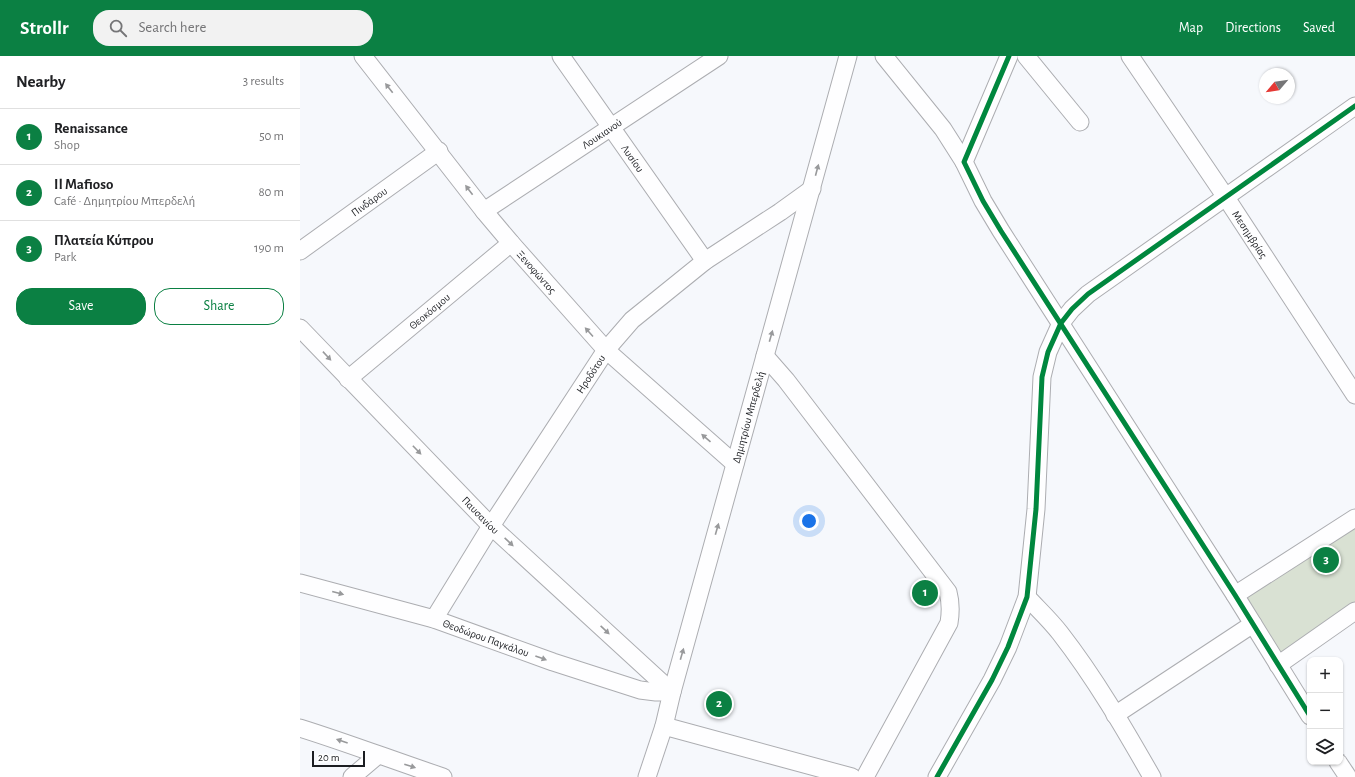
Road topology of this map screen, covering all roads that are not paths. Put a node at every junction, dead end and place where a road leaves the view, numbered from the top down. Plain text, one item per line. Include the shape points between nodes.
1 (363, 56) edge
2 (561, 56) edge
3 (719, 56) edge
4 (848, 56) edge
5 (884, 56) edge
6 (1009, 56) edge
7 (1026, 56) edge
8 (1130, 56) edge
9 (1355, 106) edge
10 (1080, 122) dead end
11 (610, 126) junction
12 (439, 151) junction
13 (964, 162) junction
14 (812, 189) junction
15 (1225, 196) junction
16 (484, 211) junction
17 (511, 243) junction
18 (300, 251) edge
19 (705, 261) junction
20 (1061, 324) junction
21 (300, 328) edge
22 (606, 350) junction
23 (765, 356) junction
24 (348, 379) junction
25 (1355, 395) edge
26 (735, 464) junction
27 (1355, 518) edge
28 (491, 526) junction
29 (300, 583) edge
30 (1235, 595) junction
31 (1027, 597) junction
32 (1355, 611) edge
33 (434, 619) junction
34 (1252, 624) junction
35 (1278, 665) junction
36 (672, 692) junction
37 (1307, 711) edge
38 (1115, 715) junction
39 (664, 726) junction
40 (300, 728) edge
41 (378, 755) junction
42 (1340, 765) edge
43 (362, 774) edge
44 (443, 777) edge
45 (647, 777) edge
46 (852, 777) edge
47 (865, 777) edge
48 (937, 777) edge
49 (1152, 777) edge
50 (1348, 777) edge

12 -> 1 street, Ξενοφώντος
2 - 11 street, Λυσίου
3 - 11 street, Λουκιανού
14 -> 4 street, Δημητρίου Μπερδελή
5 - 13 street via 943,129
6 - 13 street
7 - 10 street
8 - 15 street, Μεσημβρίας
9 - 15 street
11 - 16 street, Λουκιανού
11 - 19 street, Λυσίου
16 -> 12 street, Ξενοφώντος
12 - 18 street, Πινδάρου
13 - 20 street via 983,201
14 - 19 street, Ηροδότου
23 -> 14 street, Δημητρίου Μπερδελή
15 - 20 street via 1088,294
15 - 25 street, Μεσημβρίας
16 - 17 street, Ξενοφώντος
22 -> 17 street, Ξενοφώντος
17 - 24 street, Θεοκόσμου
19 - 22 street, Ηροδότου via 632,320
20 - 30 street
20 - 31 street via 1048,352 1042,378 1036,510
21 -> 24 street, Παυσανίου
26 -> 22 street, Ξενοφώντος
22 - 28 street, Ηροδότου
23 - 26 street, Δημητρίου Μπερδελή
23 - 47 street via 948,592 951,600 949,623
24 -> 28 street, Παυσανίου
36 -> 26 street, Δημητρίου Μπερδελή
27 - 30 street
28 - 33 street, Ηροδότου
28 -> 36 street, Παυσανίου
29 -> 33 street, Θεοδώρου Παγκάλου
30 - 34 street
31 - 38 street via 1060,632
31 - 48 street via 992,680
32 - 35 street
33 -> 36 street, Θεοδώρου Παγκάλου via 640,690
34 - 35 street
34 - 38 street
35 - 37 street
36 - 39 street, Δημητρίου Μπερδελή
38 - 49 street
39 - 45 street, Δημητρίου Μπερδελή
39 - 46 street
41 -> 40 street
41 - 43 street
41 -> 44 street
42 - 50 street

